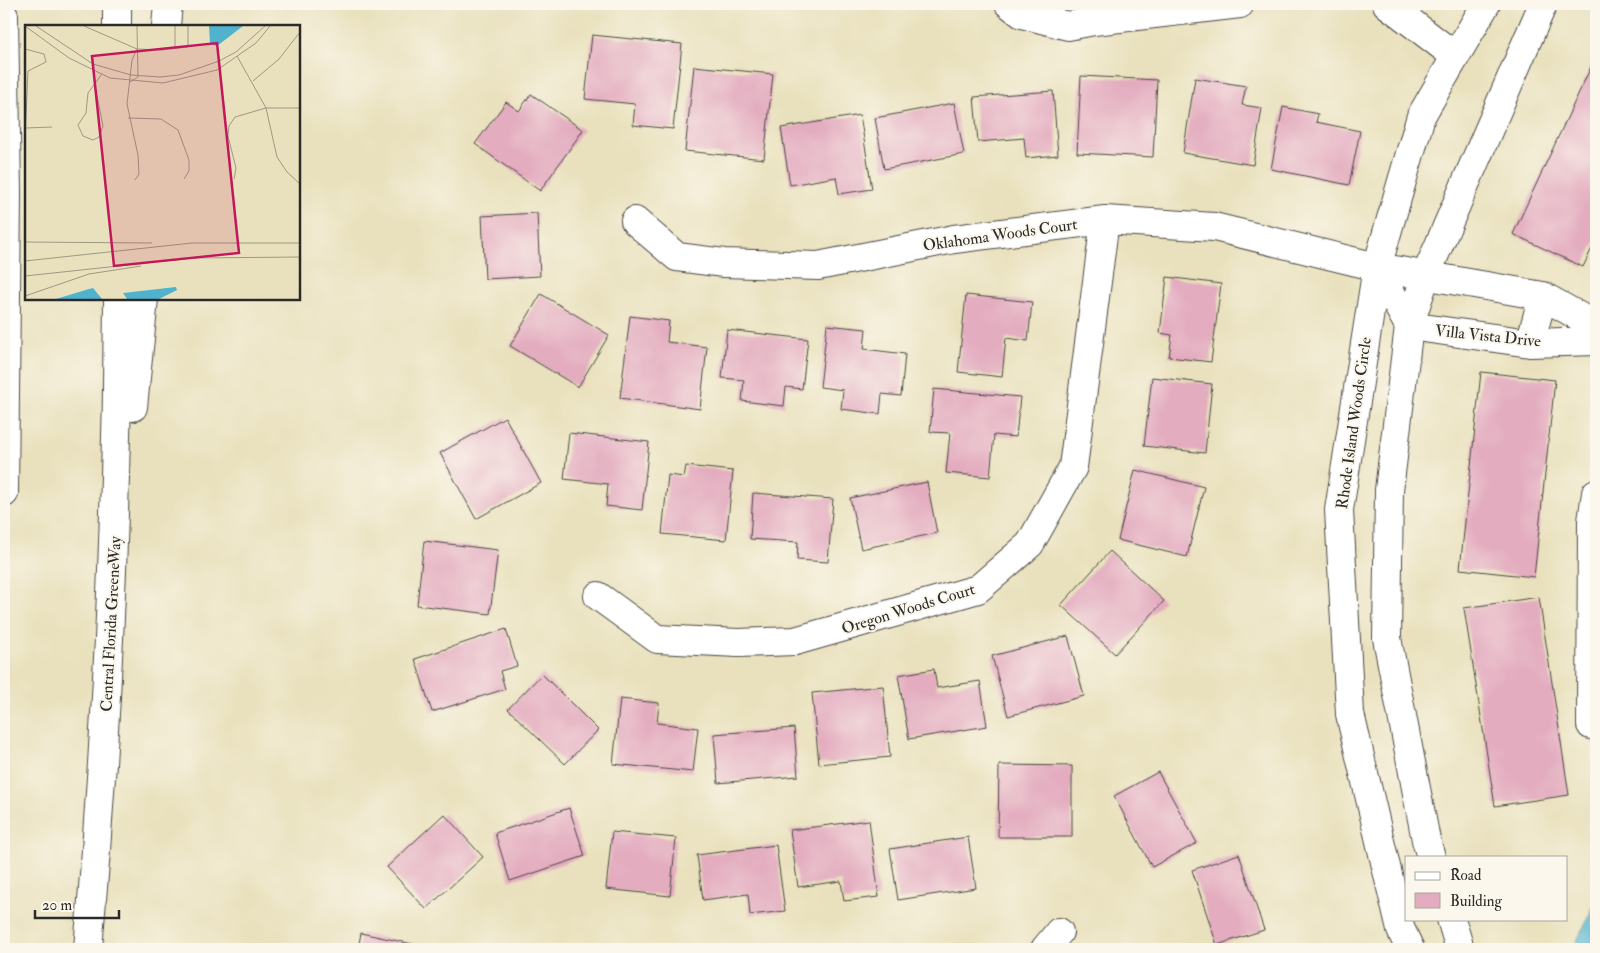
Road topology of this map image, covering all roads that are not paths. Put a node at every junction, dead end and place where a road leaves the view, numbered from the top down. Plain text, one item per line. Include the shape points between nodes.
1 (117, 4) edge
2 (168, 4) edge
3 (1010, 4) edge
4 (1240, 4) edge
5 (1386, 4) edge
6 (1486, 4) edge
7 (1543, 4) edge
8 (4, 16) edge
9 (117, 25) edge
10 (166, 25) edge
11 (1456, 56) junction
12 (1105, 220) junction
13 (635, 221) dead end
14 (1377, 267) junction
15 (1426, 275) junction
16 (1543, 296) junction
17 (118, 300) edge
18 (144, 300) edge
19 (1410, 326) junction
20 (1596, 326) edge
21 (1596, 341) edge
22 (1530, 343) junction
23 (4, 493) edge
24 (1596, 493) edge
25 (598, 596) dead end
26 (113, 603) junction
27 (1594, 628) edge
28 (1594, 725) edge
29 (1432, 856) edge
30 (1451, 920) edge
31 (88, 949) edge
32 (1410, 949) edge
33 (1460, 949) edge

1 - 9 main road
2 - 10 main road
3 - 4 main road via 1022,14 1068,26
5 - 11 main road
6 - 11 main road, Rhode Island Woods Circle
7 - 15 main road
8 - 23 main road via 7,194
11 - 14 main road, Rhode Island Woods Circle via 1421,116
12 - 13 main road, Oklahoma Woods Court via 954,239 818,266 724,263 677,257
12 - 14 main road, Oklahoma Woods Court via 1214,227
12 - 25 main road, Oregon Woods Court via 1073,467 1030,544 978,589 795,641 738,643 657,639
14 - 15 main road, Oklahoma Woods Court
14 - 19 main road
14 - 32 main road, Rhode Island Woods Circle via 1339,510 1350,714 1401,930
15 - 16 main road
15 - 19 main road
16 - 20 main road
16 - 22 main road
17 - 26 main road, Central Florida GreeneWay
18 - 26 main road
19 - 22 main road, Villa Vista Drive
19 - 29 main road via 1389,490 1387,638
21 - 22 main road, Villa Vista Drive
24 - 27 main road via 1592,521
26 - 31 main road, Central Florida GreeneWay via 101,804
27 - 28 main road
30 - 33 main road

